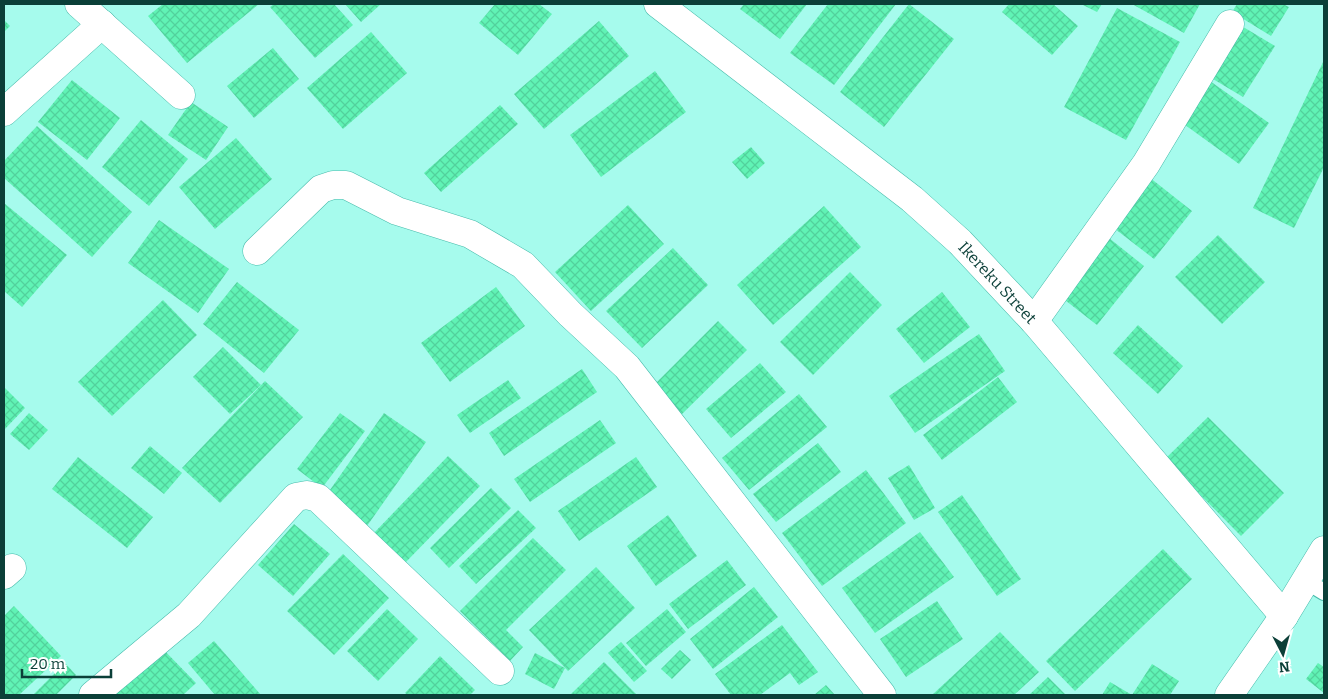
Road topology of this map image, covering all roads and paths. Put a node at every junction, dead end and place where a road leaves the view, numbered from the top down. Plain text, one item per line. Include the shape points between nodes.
1 (79, 4) edge
2 (658, 4) edge
3 (102, 24) junction
4 (1230, 24) dead end
5 (181, 95) dead end
6 (4, 112) edge
7 (257, 251) dead end
8 (1034, 322) junction
9 (1324, 550) edge
10 (1315, 586) edge
11 (1284, 616) junction
12 (500, 671) dead end
13 (93, 695) edge
14 (882, 695) edge
15 (1229, 695) edge

1 - 3 street
2 - 8 street, Ikereku Street via 912,199 960,242
3 - 5 street
3 - 6 street
4 - 8 street via 1146,164
7 - 14 street via 321,189 346,185 397,211 470,234 523,265 627,367
8 - 11 street, Ikereku Street
9 - 10 street
10 - 11 street
11 - 15 street
12 - 13 street via 318,498 307,495 296,497 189,616

